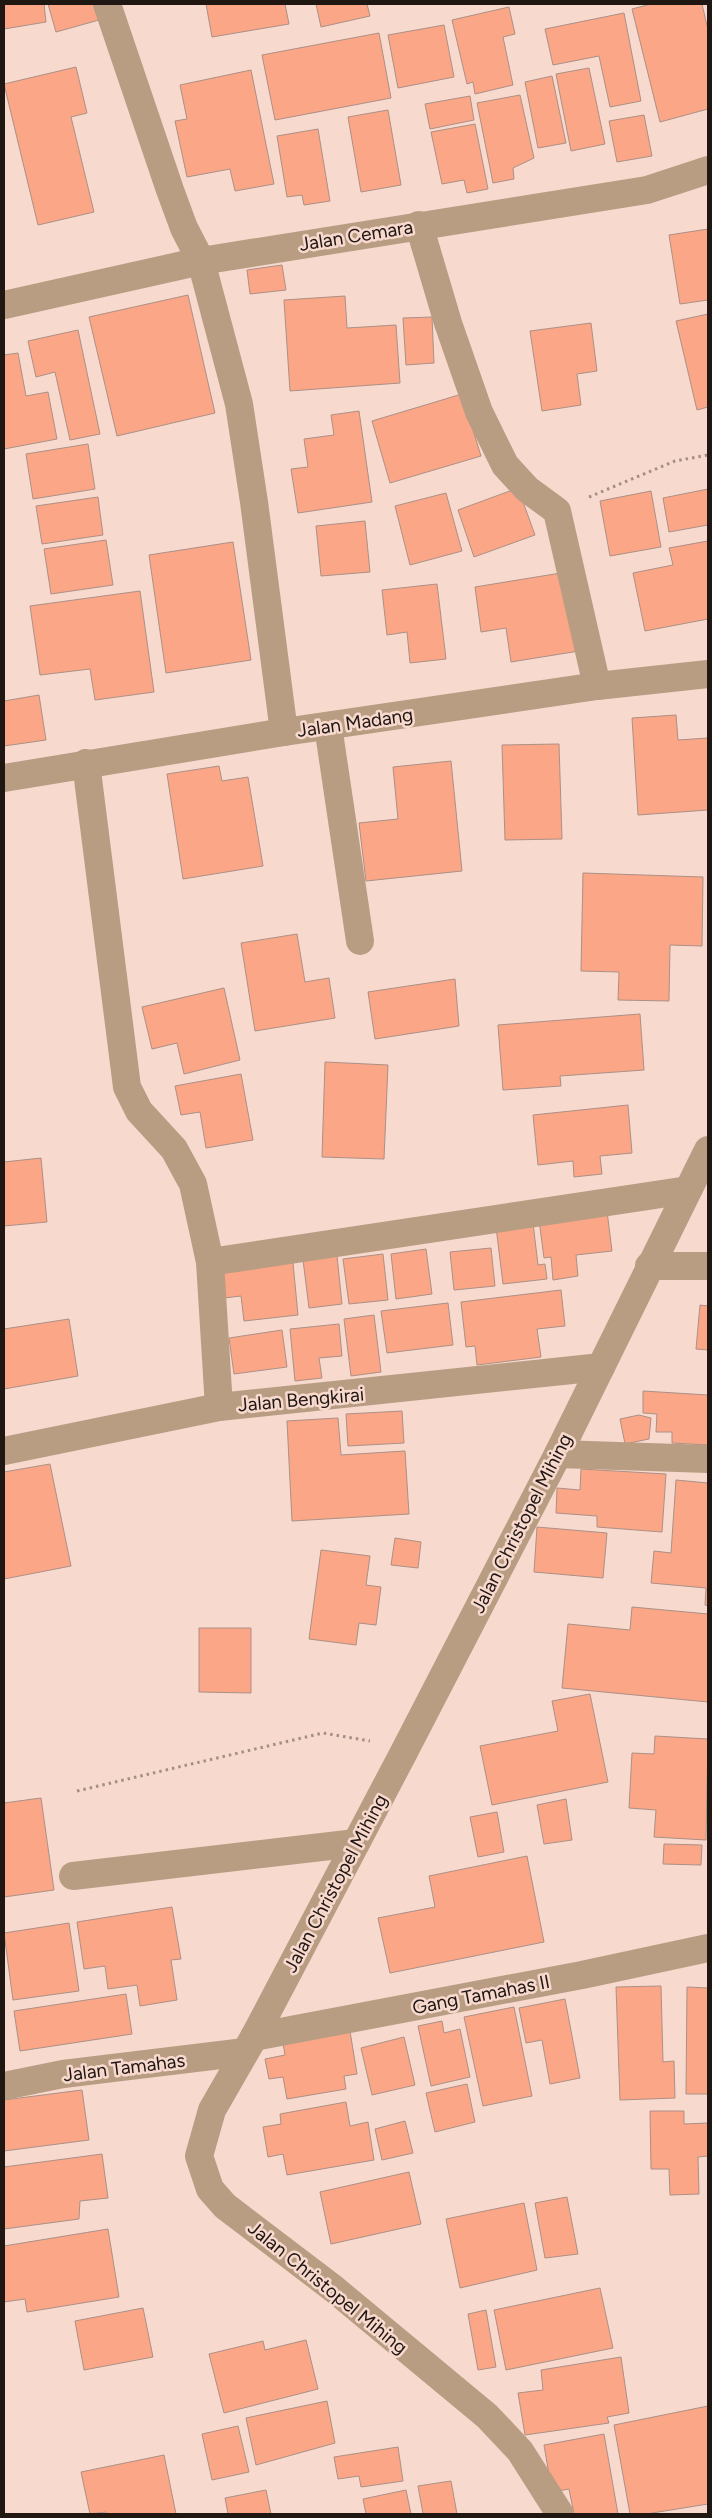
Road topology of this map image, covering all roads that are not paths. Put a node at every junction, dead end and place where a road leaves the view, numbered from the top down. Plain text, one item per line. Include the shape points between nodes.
1 (107, 4) edge
2 (708, 170) edge
3 (419, 225) junction
4 (201, 261) junction
5 (4, 305) edge
6 (708, 674) edge
7 (597, 686) junction
8 (328, 726) junction
9 (284, 732) junction
10 (86, 763) junction
11 (4, 778) edge
12 (360, 940) dead end
13 (708, 1150) edge
14 (688, 1190) junction
15 (210, 1262) junction
16 (649, 1266) junction
17 (708, 1266) edge
18 (601, 1367) junction
19 (219, 1407) junction
20 (4, 1451) edge
21 (558, 1454) junction
22 (708, 1459) edge
23 (356, 1843) junction
24 (73, 1876) dead end
25 (708, 1948) edge
26 (250, 2044) junction
27 (4, 2086) edge
28 (560, 2514) edge

1 - 4 street via 170,190
2 - 3 street, Jalan Cemara via 647,190
3 - 4 street, Jalan Cemara
3 - 7 street via 479,412 505,464 527,489 558,511
4 - 5 street, Jalan Cemara
4 - 9 street via 239,404
6 - 7 street, Jalan Madang
7 - 8 street, Jalan Madang
8 - 9 street, Jalan Madang
8 - 12 street
9 - 10 street, Jalan Madang
10 - 11 street, Jalan Madang
10 - 15 street via 127,1087 138,1111 174,1149 186,1169 193,1184
13 - 14 street, Jalan Christopel Mihing
14 - 15 street
14 - 16 street, Jalan Christopel Mihing
15 - 19 street
16 - 17 street
16 - 18 street, Jalan Christopel Mihing
18 - 19 street, Jalan Bengkirai
18 - 21 street, Jalan Christopel Mihing
19 - 20 street, Jalan Bengkirai
21 - 22 street
21 - 23 street, Jalan Christopel Mihing
23 - 24 street
23 - 26 street, Jalan Christopel Mihing
25 - 26 street, Gang Tamahas II
26 - 27 street, Jalan Tamahas
26 - 28 street, Jalan Christopel Mihing via 212,2110 202,2141 199,2156 210,2189 225,2206 334,2289 487,2416 520,2451

